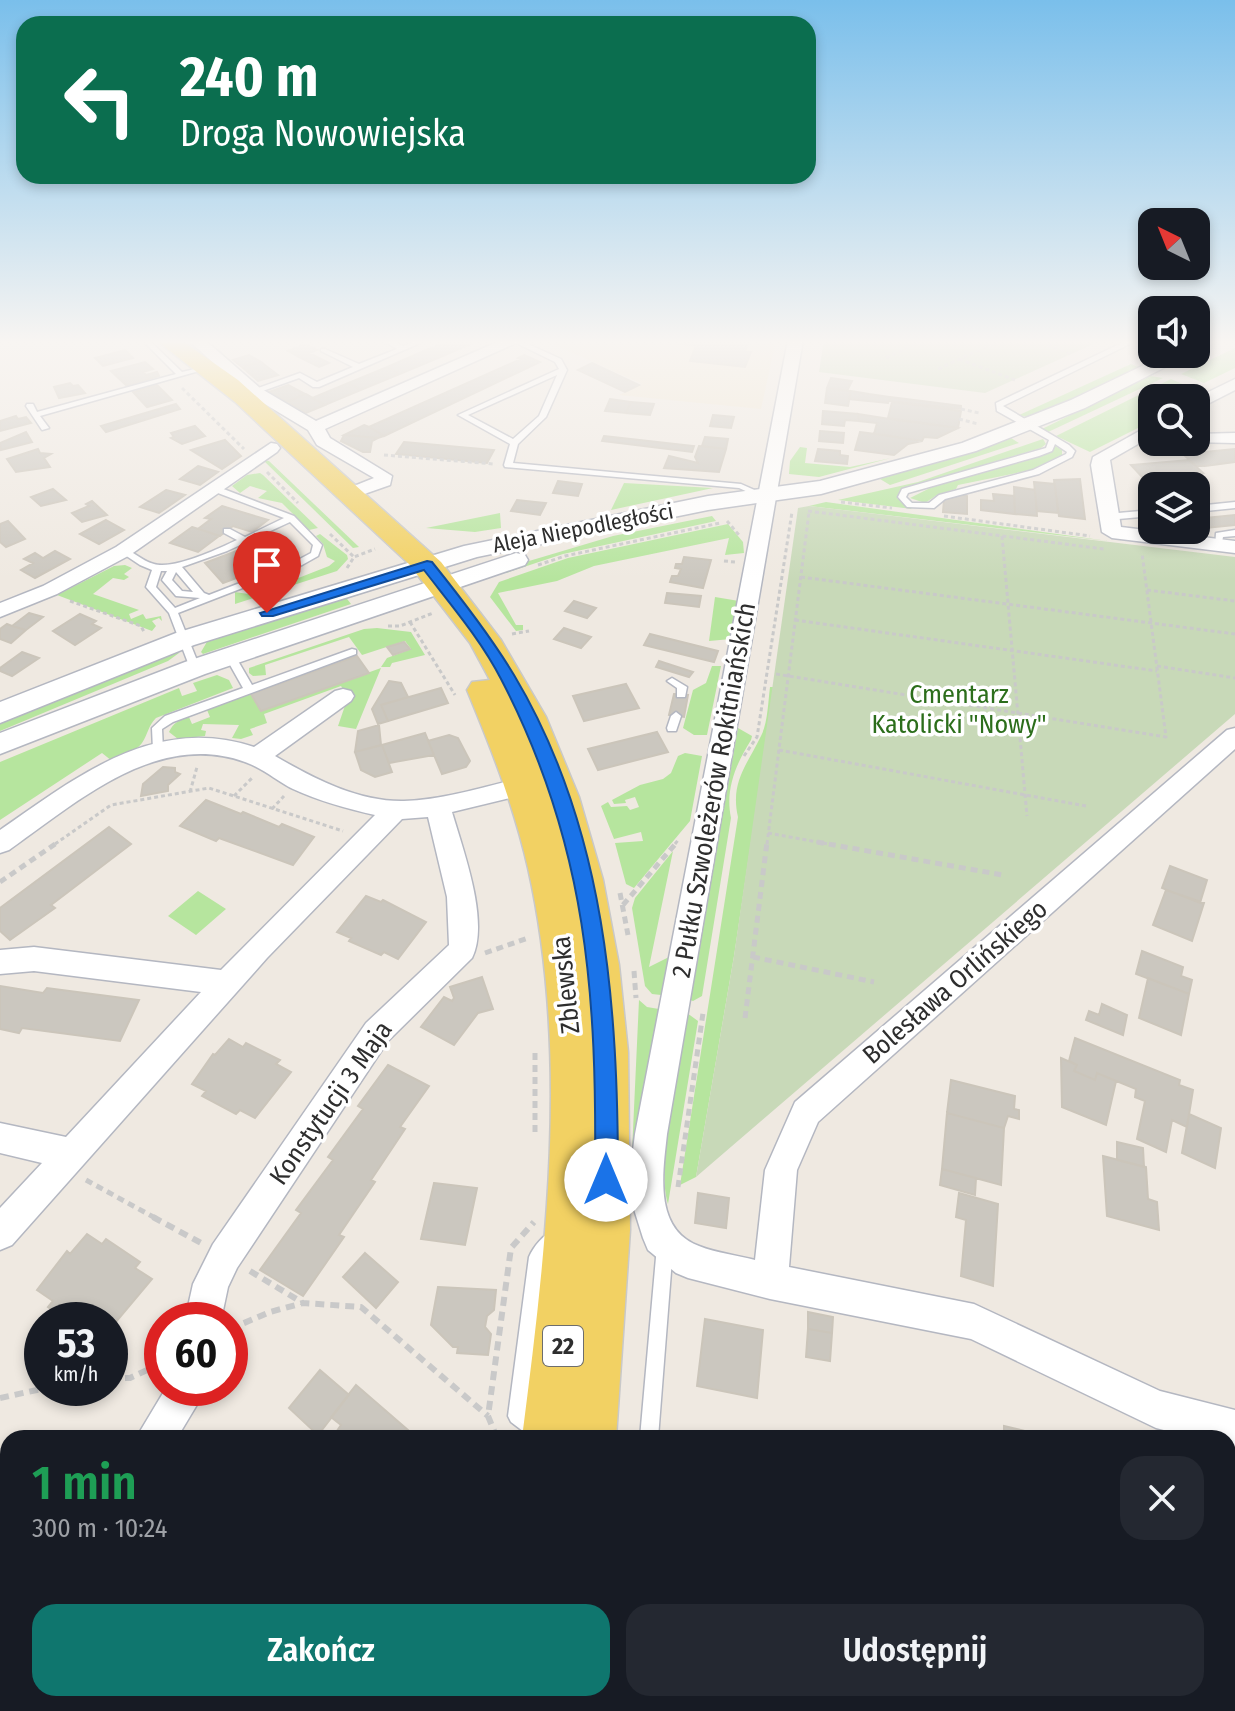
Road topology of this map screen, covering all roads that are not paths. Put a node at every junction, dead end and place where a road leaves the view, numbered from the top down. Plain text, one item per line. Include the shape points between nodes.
1 (39, 420) edge
2 (241, 420) edge
3 (267, 420) edge
4 (301, 420) edge
5 (332, 420) edge
6 (471, 420) edge
7 (539, 420) edge
8 (781, 420) edge
9 (1017, 420) edge
10 (1039, 420) edge
11 (1026, 426) junction
12 (315, 427) junction
13 (45, 428) dead end
14 (1235, 438) edge
15 (1053, 440) junction
16 (1210, 440) edge
17 (514, 443) junction
18 (1138, 446) edge
19 (271, 448) junction
20 (217, 489) junction
21 (350, 494) junction
22 (767, 497) junction
23 (233, 498) junction
24 (246, 502) junction
25 (1235, 505) edge
26 (222, 506) dead end
27 (259, 506) junction
28 (1210, 508) edge
29 (235, 510) dead end
30 (273, 511) junction
31 (249, 514) dead end
32 (263, 518) dead end
33 (291, 518) junction
34 (1138, 520) edge
35 (227, 531) dead end
36 (1110, 533) junction
37 (1235, 533) edge
38 (244, 536) junction
39 (1227, 546) edge
40 (123, 551) junction
41 (175, 565) junction
42 (157, 569) junction
43 (423, 586) junction
44 (205, 597) junction
45 (0, 611) edge
46 (173, 612) junction
47 (185, 639) junction
48 (352, 652) dead end
49 (230, 656) junction
50 (195, 668) junction
51 (672, 681) dead end
52 (249, 689) junction
53 (681, 695) dead end
54 (343, 696) dead end
55 (0, 713) edge
56 (676, 716) dead end
57 (672, 728) dead end
58 (1235, 736) edge
59 (0, 744) edge
60 (158, 750) junction
61 (258, 756) junction
62 (526, 786) junction
63 (437, 804) junction
64 (396, 810) junction
65 (0, 843) edge
66 (0, 962) edge
67 (226, 983) junction
68 (0, 1138) edge
69 (66, 1160) junction
70 (0, 1233) edge
71 (663, 1241) junction
72 (770, 1281) junction
73 (207, 1302) edge
74 (176, 1406) edge
75 (1235, 1429) edge
76 (160, 1430) edge
77 (550, 1430) edge
78 (587, 1430) edge
79 (650, 1430) edge

1 - 13 lane
2 - 19 main road, 22
3 - 21 main road, 22
4 - 12 street
5 - 12 street
6 - 17 lane
7 - 17 lane
8 - 22 street, 2 Pułku Szwoleżerów Rokitniańskich
9 - 11 lane
10 - 11 street, Aleja Niepodległości
11 - 15 lane
11 - 22 street, Aleja Niepodległości via 871,476
12 - 21 street via 323,441 383,476 379,486
14 - 16 street
15 - 15 lane via 1049,449 1036,454 905,491 902,497 910,505 931,506 942,497 1036,472 1069,455 1071,451
17 - 22 lane via 508,465 741,486
18 - 36 street via 1102,457
19 - 20 street
19 - 43 main road, 22
20 - 23 lane
20 - 40 street
21 - 43 main road, 22
22 - 43 street, Aleja Niepodległości via 708,503 472,551
22 - 71 street, 2 Pułku Szwoleżerów Rokitniańskich via 651,1134 645,1190
23 - 24 lane
23 - 26 lane
24 - 27 lane
24 - 29 lane
25 - 28 lane
27 - 30 lane
27 - 31 lane
30 - 32 lane
30 - 33 lane
33 - 38 lane
33 - 44 lane via 318,545 315,554
34 - 36 lane
35 - 38 lane
36 - 39 street
37 - 39 lane via 1219,535
38 - 41 lane
40 - 42 lane
40 - 45 street
41 - 42 lane
41 - 44 lane
41 - 44 lane via 167,580 179,594
42 - 46 lane via 151,587
43 - 47 street
43 - 49 street
43 - 62 main road, Zblewska / 22 via 504,728
43 - 78 main road, Zblewska / 22 via 490,647 535,731 574,837 591,912 607,1064 601,1291
44 - 46 lane
46 - 47 lane
47 - 50 lane
47 - 55 street
48 - 52 lane
49 - 50 street
49 - 52 lane
50 - 59 street
51 - 53 lane via 682,687
52 - 60 lane via 169,719 157,728
54 - 61 street
56 - 57 lane
58 - 72 street, Bolesława Orlińskiego via 806,1112 781,1170
60 - 61 street via 205,743
60 - 65 street via 118,765
61 - 64 street via 302,783
62 - 63 street
62 - 77 main road, Zblewska / 22 via 562,929 573,1055 554,1220 565,1329
63 - 64 street
63 - 73 street, Konstytucji 3 Maja via 457,889 465,936 462,950 377,1032 225,1256
64 - 67 street
66 - 67 street via 34,959
67 - 69 street
68 - 69 street
69 - 70 street
71 - 72 street via 688,1261
71 - 79 lane
72 - 75 street via 974,1322 1156,1409
74 - 76 street

